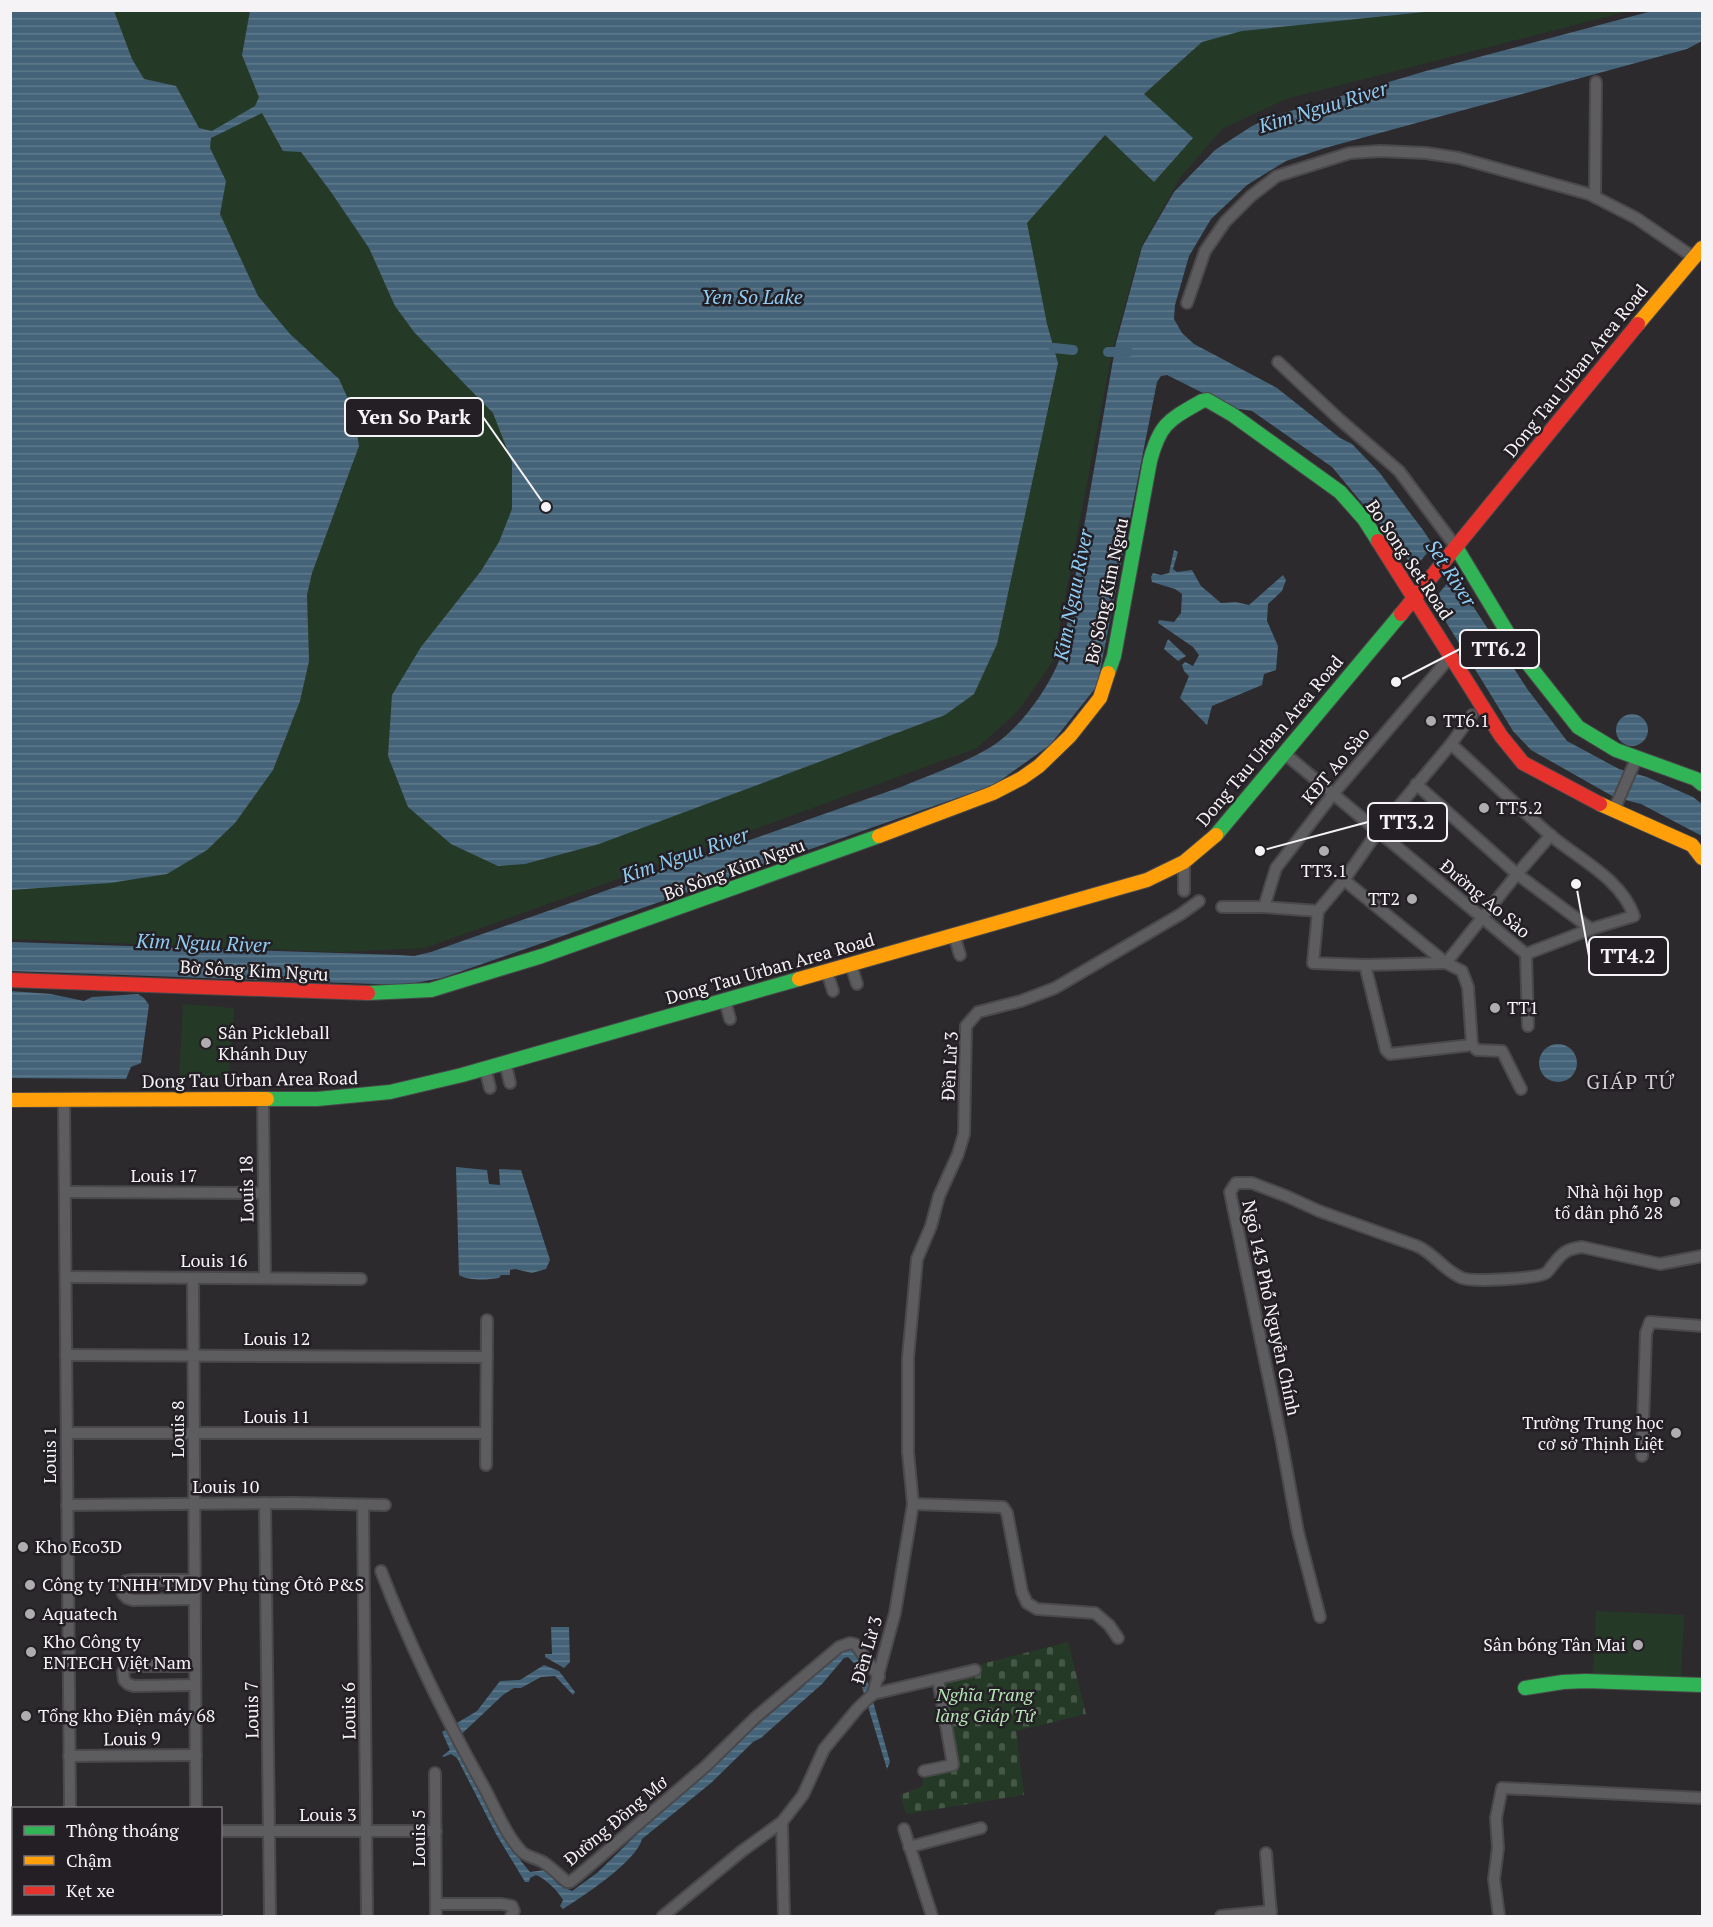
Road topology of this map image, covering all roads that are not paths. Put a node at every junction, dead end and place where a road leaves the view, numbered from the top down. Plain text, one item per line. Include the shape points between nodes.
1 (1596, 82) dead end
2 (1595, 196) junction
3 (1699, 256) edge
4 (1187, 303) dead end
5 (1278, 362) dead end
6 (1207, 400) joint
7 (1456, 547) junction
8 (1416, 594) junction
9 (1451, 656) junction
10 (1472, 715) dead end
11 (1450, 744) junction
12 (1285, 754) junction
13 (1635, 763) junction
14 (1699, 782) edge
15 (1416, 784) junction
16 (1333, 794) junction
17 (1616, 805) junction
18 (1378, 831) junction
19 (1551, 836) junction
20 (1702, 858) edge
21 (1184, 862) junction
22 (1517, 874) junction
23 (1344, 880) junction
24 (1184, 891) dead end
25 (1199, 901) dead end
26 (1222, 907) dead end
27 (1264, 907) junction
28 (1318, 911) junction
29 (1482, 917) junction
30 (1591, 928) junction
31 (954, 935) junction
32 (1526, 954) junction
33 (960, 956) dead end
34 (1446, 963) junction
35 (851, 965) junction
36 (1365, 965) junction
37 (827, 972) junction
38 (10, 980) edge
39 (857, 984) dead end
40 (833, 991) dead end
41 (725, 1001) junction
42 (730, 1019) dead end
43 (1528, 1026) dead end
44 (1472, 1045) junction
45 (505, 1062) junction
46 (485, 1068) junction
47 (510, 1083) dead end
48 (490, 1088) dead end
49 (1521, 1089) dead end
50 (10, 1100) edge
51 (263, 1100) junction
52 (64, 1101) junction
53 (65, 1192) junction
54 (264, 1193) junction
55 (1702, 1256) edge
56 (66, 1277) junction
57 (193, 1278) junction
58 (265, 1278) junction
59 (361, 1279) dead end
60 (487, 1320) dead end
61 (1702, 1326) edge
62 (66, 1355) junction
63 (194, 1356) junction
64 (487, 1357) junction
65 (67, 1433) junction
66 (194, 1433) junction
67 (486, 1433) junction
68 (1642, 1456) dead end
69 (486, 1465) dead end
70 (265, 1503) junction
71 (194, 1504) junction
72 (914, 1504) junction
73 (67, 1505) junction
74 (363, 1505) junction
75 (386, 1505) dead end
76 (381, 1571) dead end
77 (194, 1580) junction
78 (194, 1599) junction
79 (1320, 1617) dead end
80 (1118, 1638) dead end
81 (195, 1666) junction
82 (975, 1670) dead end
83 (879, 1677) junction
84 (938, 1679) junction
85 (195, 1685) junction
86 (1702, 1685) edge
87 (1525, 1689) dead end
88 (873, 1694) junction
89 (196, 1755) junction
90 (69, 1756) junction
91 (924, 1771) dead end
92 (435, 1773) dead end
93 (1702, 1798) edge
94 (70, 1807) edge
95 (196, 1807) edge
96 (782, 1822) junction
97 (981, 1828) dead end
98 (904, 1829) dead end
99 (222, 1831) edge
100 (270, 1831) junction
101 (367, 1831) junction
102 (436, 1831) junction
103 (909, 1847) junction
104 (1266, 1853) dead end
105 (436, 1904) junction
106 (1271, 1914) edge
107 (270, 1917) edge
108 (367, 1917) edge
109 (436, 1917) edge
110 (511, 1917) edge
111 (663, 1917) edge
112 (784, 1917) edge
113 (932, 1917) edge
114 (1221, 1917) edge
115 (1499, 1917) edge

1 - 2 street
2 - 3 street
2 - 4 street via 1459,158 1397,151 1350,153 1276,176 1251,196 1225,222 1205,251
3 - 7 street, Dong Tau Urban Area Road
5 - 7 street via 1399,471
6 - 8 street, Bo Song Set Road via 1340,492 1364,519
6 - 38 street, Bờ Sông Kim Ngưu via 1177,416 1159,434 1150,461 1114,656 1100,698 1070,736 1039,766 1009,786 760,880 542,956 430,990 347,993
7 - 8 street, Dong Tau Urban Area Road
7 - 13 street via 1521,655 1562,708 1578,727
8 - 9 street, Bo Song Set Road
8 - 12 street, Dong Tau Urban Area Road
9 - 16 street, KĐT Ao Sào
9 - 17 street, Bo Song Set Road via 1501,736 1523,763 1568,789
10 - 11 street
11 - 15 street
11 - 19 street
12 - 16 street, Đường Ao Sào
12 - 21 street, Dong Tau Urban Area Road via 1216,835
13 - 14 street
13 - 17 street
15 - 18 street
15 - 22 street
16 - 18 street, Đường Ao Sào
16 - 27 street, KĐT Ao Sào via 1276,868
17 - 20 street, Bo Song Set Road via 1692,845
18 - 23 street
18 - 29 street, Đường Ao Sào
19 - 22 street
19 - 30 street via 1618,887 1629,901 1634,916
21 - 24 street
21 - 31 street, Dong Tau Urban Area Road via 1147,880
22 - 29 street
22 - 30 street
23 - 28 street
23 - 34 street
25 - 72 street, Đền Lừ 3 via 1055,988 978,1012 966,1026 964,1134 917,1259 908,1358 908,1452
26 - 27 street
27 - 28 street
28 - 36 street via 1313,963
29 - 32 street, Đường Ao Sào
29 - 34 street
30 - 32 street
31 - 33 street
31 - 35 street, Dong Tau Urban Area Road
32 - 43 street
34 - 36 street
34 - 44 street via 1462,971 1468,987
35 - 37 street, Dong Tau Urban Area Road
35 - 39 street
36 - 44 street via 1390,1054
37 - 40 street
37 - 41 street, Dong Tau Urban Area Road
41 - 42 street
41 - 45 street, Dong Tau Urban Area Road
44 - 49 street via 1477,1050 1502,1051
45 - 46 street, Dong Tau Urban Area Road
45 - 47 street
46 - 48 street
46 - 51 street, Dong Tau Urban Area Road via 390,1092 316,1100
50 - 52 street, Dong Tau Urban Area Road
51 - 52 street, Dong Tau Urban Area Road
51 - 54 street, Louis 18
52 - 53 street, Louis 1
53 - 54 street, Louis 17
53 - 56 street, Louis 1
54 - 58 street, Louis 18
55 - 79 street, Ngõ 143 Phố Nguyễn Chính via 1659,1264 1582,1247 1569,1248 1546,1273 1526,1278 1462,1278 1417,1246 1252,1183 1236,1183 1230,1192 1298,1532
56 - 57 street, Louis 16
56 - 62 street, Louis 1
57 - 58 street, Louis 16
57 - 63 street, Louis 8
58 - 59 street, Louis 16
60 - 64 street
61 - 68 street via 1650,1322 1646,1333
62 - 63 street, Louis 12
62 - 65 street, Louis 1
63 - 64 street, Louis 12
63 - 66 street, Louis 8
64 - 67 street
65 - 66 street, Louis 11
65 - 73 street, Louis 1
66 - 67 street, Louis 11
66 - 71 street, Louis 8
67 - 69 street
70 - 71 street, Louis 10
70 - 74 street, Louis 10
70 - 100 street, Louis 7
71 - 73 street, Louis 10
71 - 77 street, Louis 8
72 - 80 street via 1003,1507 1027,1603 1037,1609 1095,1613
72 - 83 street, Đền Lừ 3
73 - 90 street, Louis 1
74 - 75 street, Louis 10
74 - 101 street, Louis 6
76 - 83 street, Đường Đồng Mơ via 407,1637 507,1829 528,1857 548,1864 570,1882 839,1647 855,1644
77 - 78 street, Louis 8
77 - 78 street via 133,1580 122,1586 123,1594 134,1600
78 - 81 street, Louis 8
81 - 85 street, Louis 8
81 - 85 street via 134,1666 123,1672 124,1680 134,1686
82 - 84 street
83 - 88 street, Đền Lừ 3
84 - 88 street
84 - 91 street via 953,1765
85 - 89 street, Louis 8
86 - 87 street via 1586,1681
88 - 96 street, Đền Lừ 3 via 824,1749 803,1795
89 - 90 street, Louis 9
89 - 95 street, Louis 8
90 - 94 street, Louis 1
92 - 102 street, Louis 5
93 - 115 street via 1502,1788 1496,1818 1494,1880
96 - 111 street, Đền Lừ 3
96 - 112 street
97 - 103 street
98 - 103 street
99 - 100 street, Louis 3
100 - 101 street, Louis 3
100 - 107 street, Louis 7
101 - 102 street, Louis 3
101 - 108 street, Louis 6
102 - 105 street, Louis 5
103 - 113 street
104 - 106 street
105 - 109 street, Louis 5
105 - 110 street via 502,1904 512,1906
106 - 114 street

